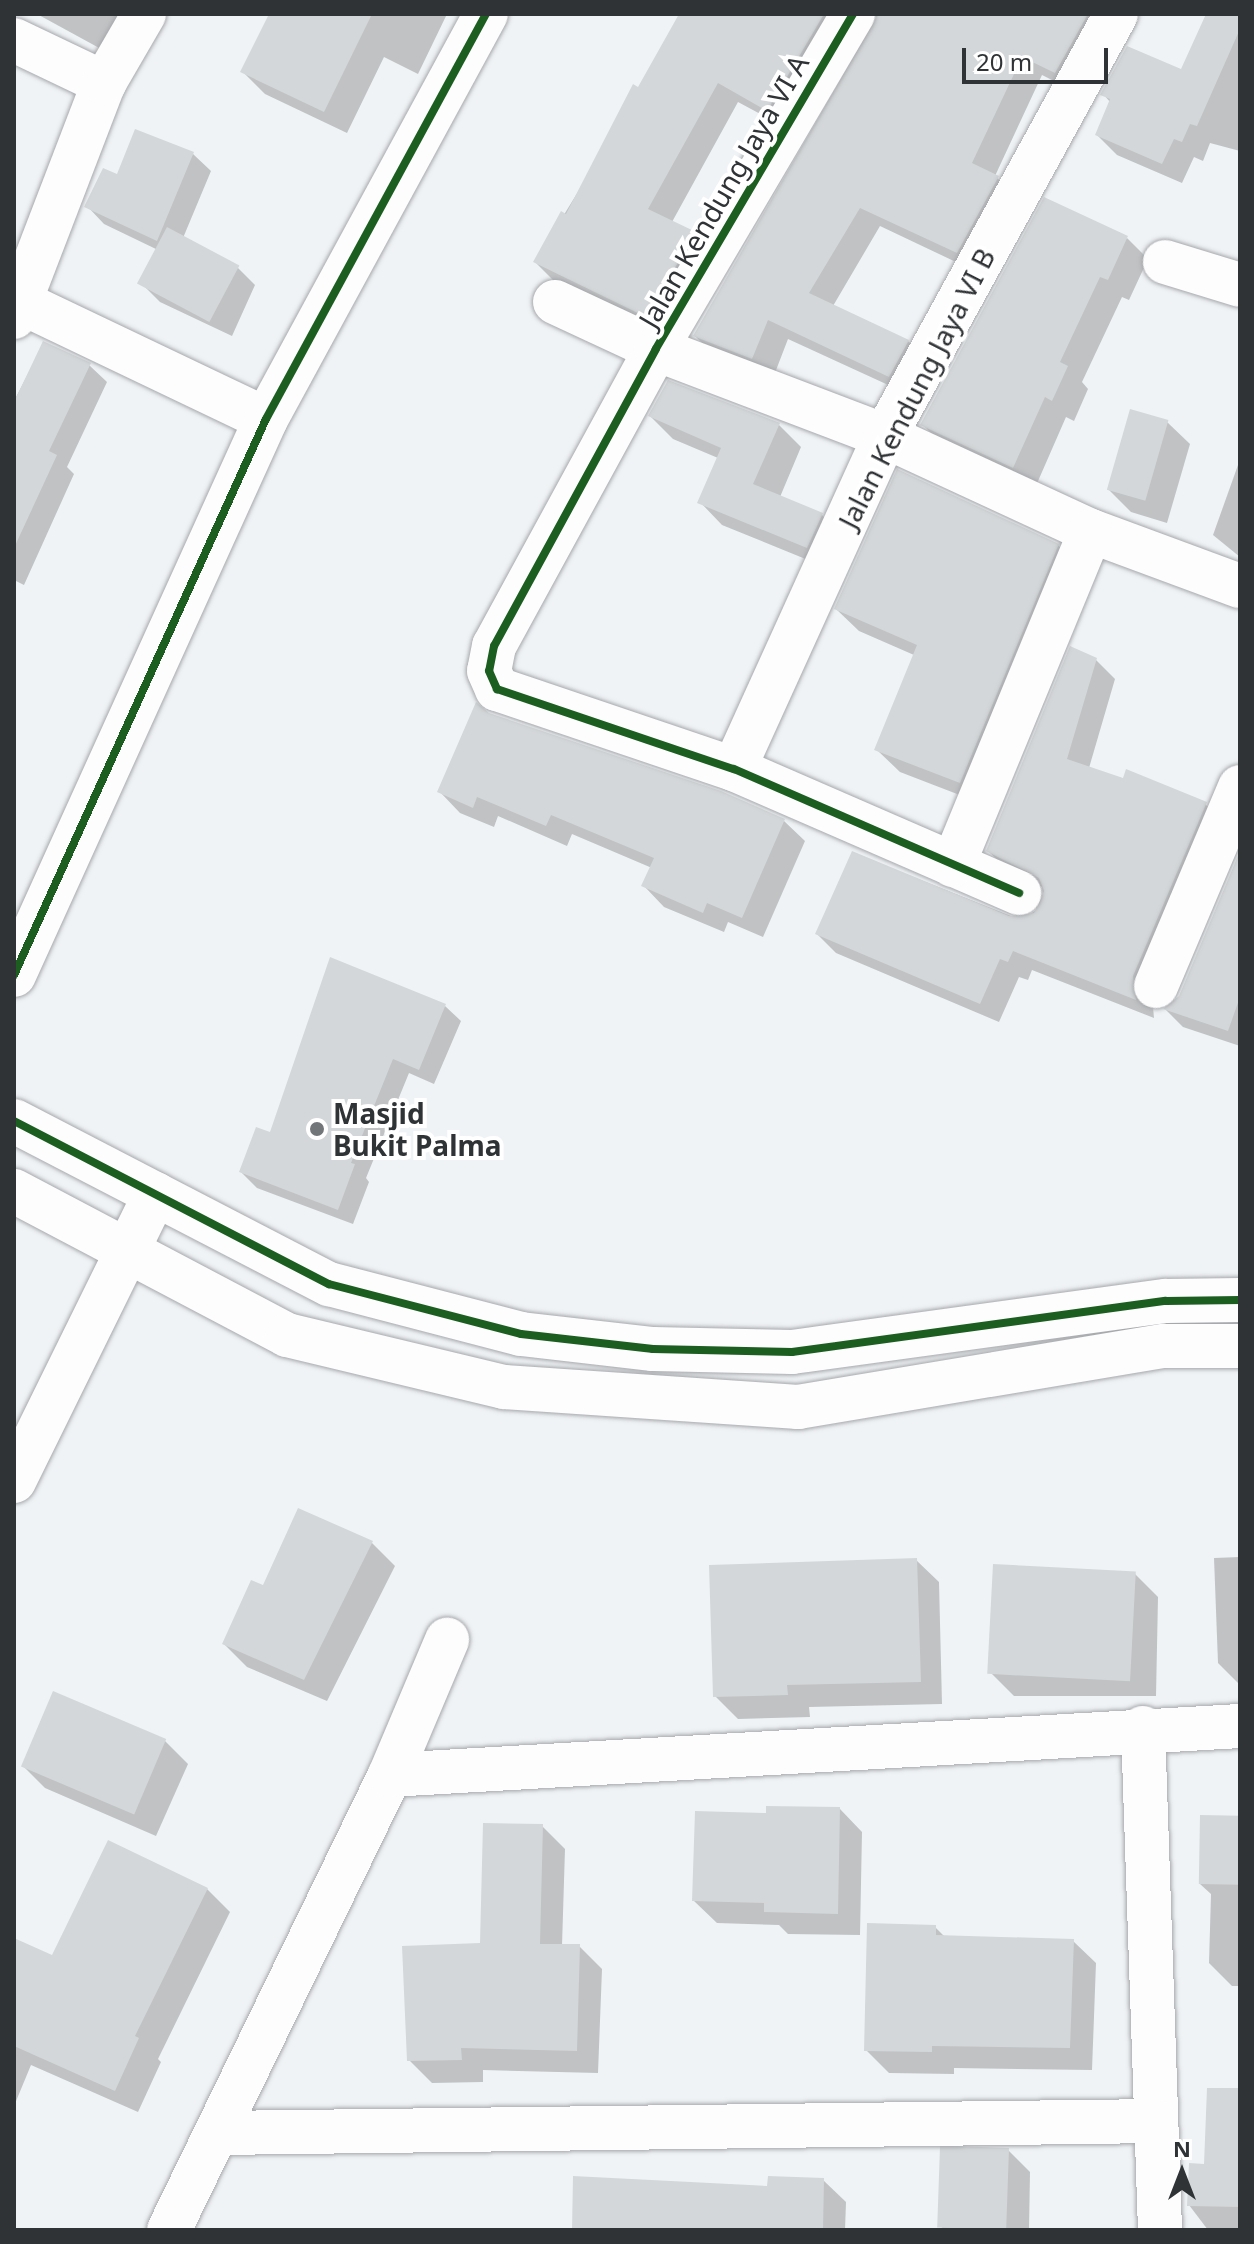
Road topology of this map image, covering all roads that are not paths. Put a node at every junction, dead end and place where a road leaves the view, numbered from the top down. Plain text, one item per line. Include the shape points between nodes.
1 (144, 14) edge
2 (486, 14) edge
3 (853, 14) edge
4 (1116, 14) edge
5 (14, 40) edge
6 (104, 83) junction
7 (1165, 262) dead end
8 (1240, 285) edge
9 (555, 302) dead end
10 (16, 306) edge
11 (656, 349) junction
12 (266, 419) junction
13 (885, 436) junction
14 (1091, 531) junction
15 (1240, 586) edge
16 (734, 769) junction
17 (1240, 787) edge
18 (953, 865) junction
19 (1019, 893) dead end
20 (14, 975) edge
21 (1156, 986) dead end
22 (19, 1124) edge
23 (14, 1191) edge
24 (155, 1194) junction
25 (128, 1252) junction
26 (1240, 1300) edge
27 (1240, 1346) edge
28 (792, 1352) junction
29 (798, 1407) junction
30 (14, 1481) edge
31 (447, 1640) dead end
32 (1240, 1726) edge
33 (1143, 1728) junction
34 (390, 1775) junction
35 (1155, 2121) junction
36 (217, 2133) junction
37 (169, 2230) edge
38 (1160, 2230) edge

1 - 6 street
2 - 12 street
3 - 11 street, Jalan Kendung Jaya VI A
4 - 13 street, Jalan Kendung Jaya VI B
5 - 6 street
6 - 10 street
7 - 8 street
9 - 11 street
10 - 12 street
11 - 13 street
11 - 16 street, Jalan Kendung Jaya VI A via 494,646 489,671 497,689
12 - 20 street
13 - 14 street
13 - 16 street, Jalan Kendung Jaya VI B
14 - 15 street
14 - 18 street
16 - 18 street, Jalan Kendung Jaya VI A
17 - 21 street
18 - 19 street, Jalan Kendung Jaya VI A
22 - 24 street
23 - 25 street
24 - 25 street
24 - 28 street via 329,1284 521,1334 653,1349
25 - 29 street via 287,1335 504,1387
25 - 30 street
26 - 28 street via 1166,1301
27 - 29 street via 1164,1346
28 - 29 street
31 - 34 street
32 - 33 street
33 - 34 street
33 - 35 street
34 - 36 street
35 - 36 street
35 - 38 street
36 - 37 street

